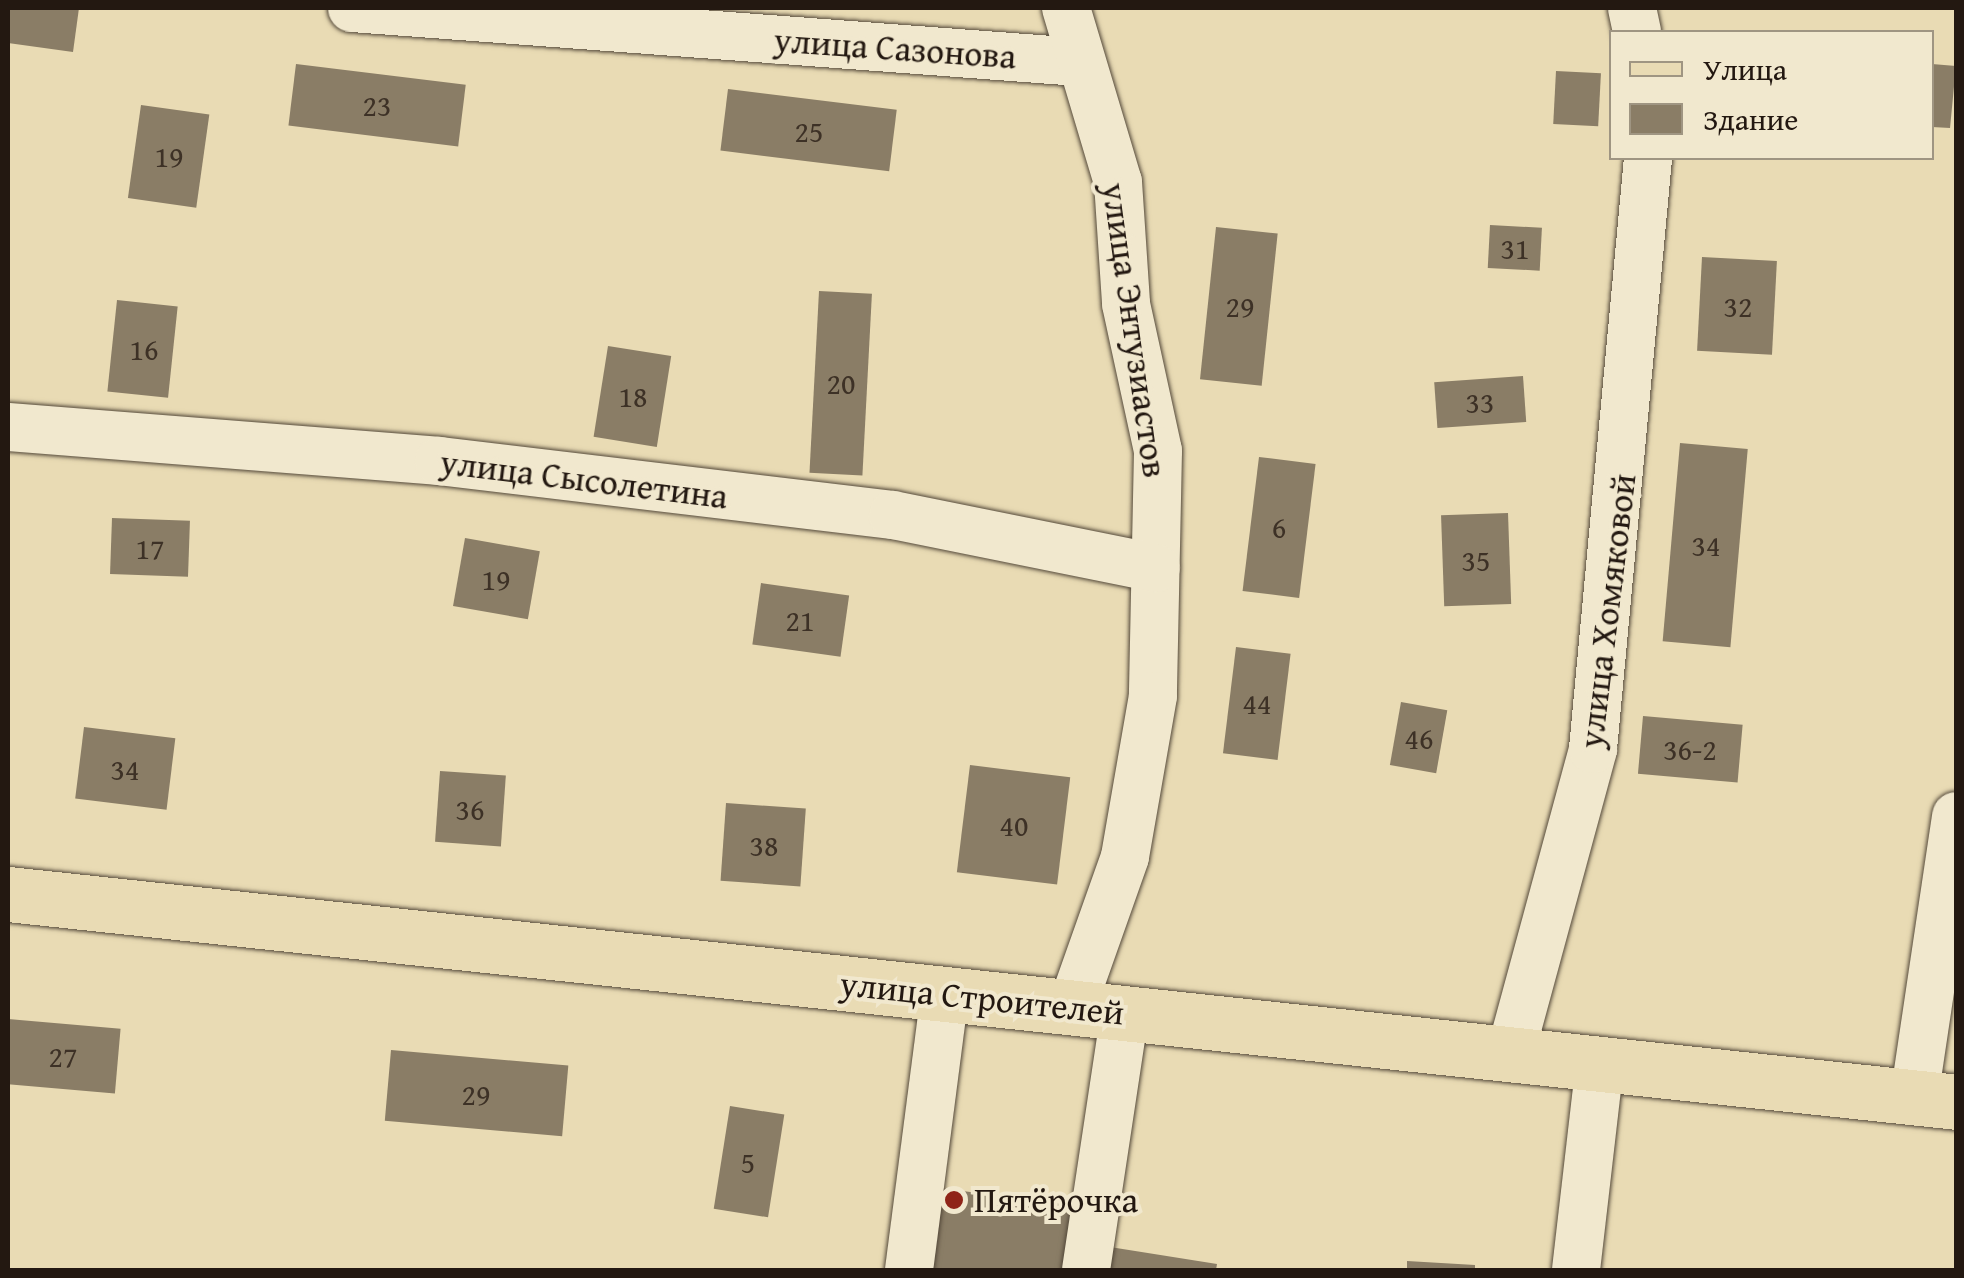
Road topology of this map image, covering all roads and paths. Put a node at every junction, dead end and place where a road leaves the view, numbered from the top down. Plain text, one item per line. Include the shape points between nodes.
1 (352, 8) edge
2 (1066, 8) edge
3 (1079, 62) junction
4 (1648, 160) edge
5 (8, 427) edge
6 (1156, 568) junction
7 (1956, 816) edge
8 (8, 894) edge
9 (945, 994) junction
10 (1072, 1007) junction
11 (1125, 1013) junction
12 (1510, 1055) junction
13 (1600, 1064) junction
14 (1936, 1100) edge
15 (908, 1270) edge
16 (1086, 1270) edge
17 (1576, 1270) edge

1 - 3 street, улица Сазонова
2 - 3 street, улица Энтузиастов
3 - 6 street, улица Энтузиастов via 1118,182 1126,304 1158,452
4 - 12 street, улица Хомяковой via 1593,748
5 - 6 street, улица Сысолетина via 440,461 893,515
6 - 10 street, улица Энтузиастов via 1153,696 1125,857
7 - 14 street
8 - 9 main road, улица Строителей
9 - 10 main road, улица Строителей
9 - 15 street
10 - 11 main road, улица Строителей
11 - 12 main road, улица Строителей
11 - 16 street
12 - 13 main road, улица Строителей
13 - 14 main road, улица Строителей
13 - 17 street

